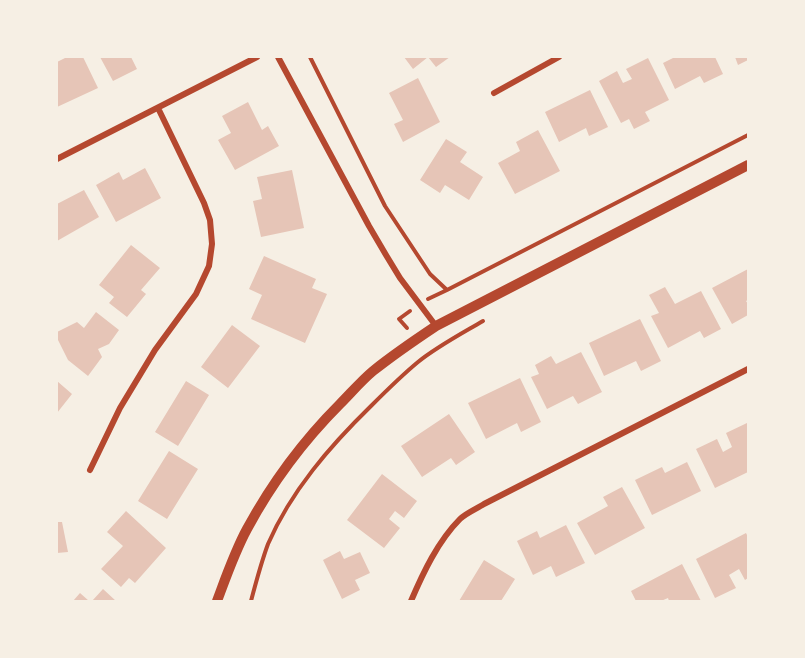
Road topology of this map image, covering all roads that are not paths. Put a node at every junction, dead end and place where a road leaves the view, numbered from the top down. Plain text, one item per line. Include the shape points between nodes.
1 (257, 57) edge
2 (278, 57) edge
3 (559, 57) edge
4 (494, 93) dead end
5 (158, 108) junction
6 (57, 159) edge
7 (748, 165) edge
8 (436, 326) junction
9 (748, 369) edge
10 (90, 470) dead end
11 (217, 601) edge
12 (411, 601) edge

1 - 5 street
2 - 8 street via 369,226 400,278
3 - 4 street
5 - 6 street
5 - 10 street via 210,220 209,266 196,294 155,350 120,408
7 - 8 street
8 - 11 street via 371,373 299,448 246,530
9 - 12 street via 461,518 446,535

